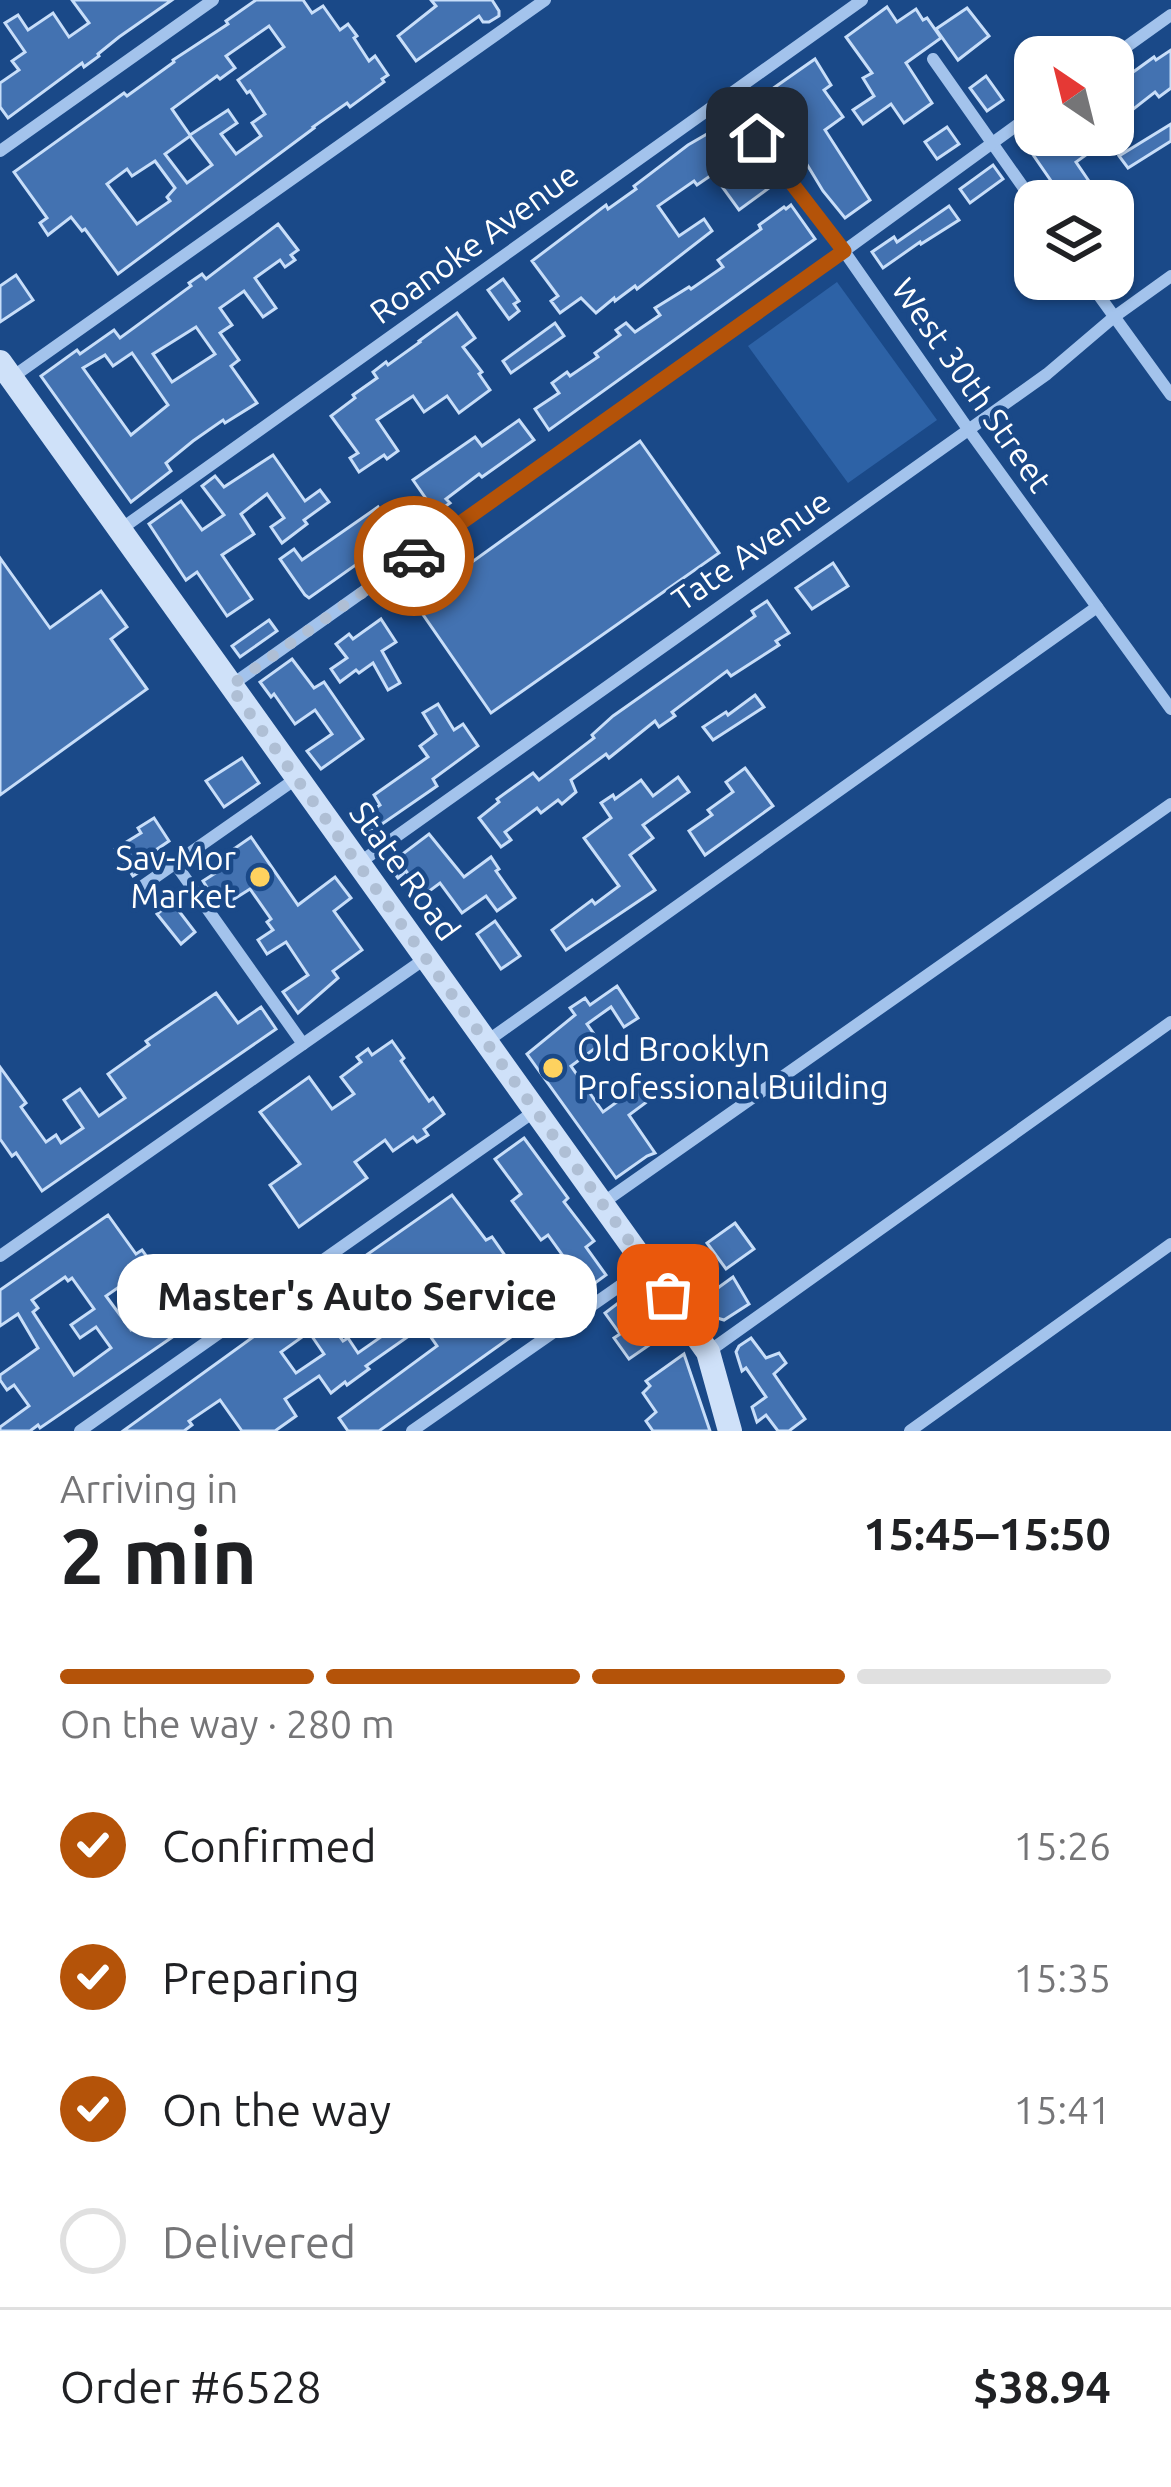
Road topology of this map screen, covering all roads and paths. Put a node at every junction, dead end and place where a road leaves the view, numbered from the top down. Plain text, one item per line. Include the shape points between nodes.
1 (213, 0) edge
2 (545, 0) edge
3 (862, 0) edge
4 (1171, 15) edge
5 (1134, 41) edge
6 (933, 59) dead end
7 (725, 96) junction
8 (1014, 127) edge
9 (992, 142) junction
10 (0, 151) edge
11 (1018, 180) edge
12 (844, 251) junction
13 (1171, 276) edge
14 (1103, 300) edge
15 (1114, 316) junction
16 (6, 370) edge
17 (1171, 395) edge
18 (968, 429) junction
19 (118, 531) junction
20 (1097, 607) junction
21 (230, 686) junction
22 (1171, 709) edge
23 (297, 778) junction
24 (1171, 804) edge
25 (174, 862) junction
26 (358, 863) junction
27 (137, 890) dead end
28 (427, 957) junction
29 (1171, 1022) edge
30 (486, 1042) junction
31 (303, 1043) junction
32 (536, 1110) junction
33 (604, 1202) junction
34 (1171, 1244) edge
35 (0, 1256) edge
36 (648, 1267) junction
37 (708, 1352) junction
38 (80, 1431) edge
39 (412, 1431) edge
40 (730, 1431) edge
41 (910, 1431) edge

1 - 10 street
2 - 16 street
3 - 7 street, Roanoke Avenue
4 - 5 street
6 - 9 street
7 - 12 street, West 30th Street
7 - 19 street, Roanoke Avenue
8 - 9 street
9 - 11 street
9 - 12 street
12 - 18 street, West 30th Street
12 - 21 street
13 - 15 street, Tate Avenue
14 - 15 street
15 - 17 street
15 - 18 street, Tate Avenue
16 - 19 main road, State Road
18 - 20 street, West 30th Street
18 - 26 street, Tate Avenue
19 - 21 main road, State Road
20 - 22 street, West 30th Street
20 - 30 street
21 - 23 main road, State Road
23 - 25 street
23 - 26 main road, State Road
24 - 33 street
25 - 27 street
25 - 31 street
26 - 28 main road, State Road
28 - 30 main road, State Road
28 - 31 street
29 - 37 street
30 - 32 main road, State Road
31 - 35 street
32 - 33 main road, State Road
32 - 38 street
33 - 36 main road, State Road
34 - 41 street
36 - 37 main road, State Road
36 - 39 street
37 - 40 main road, State Road

